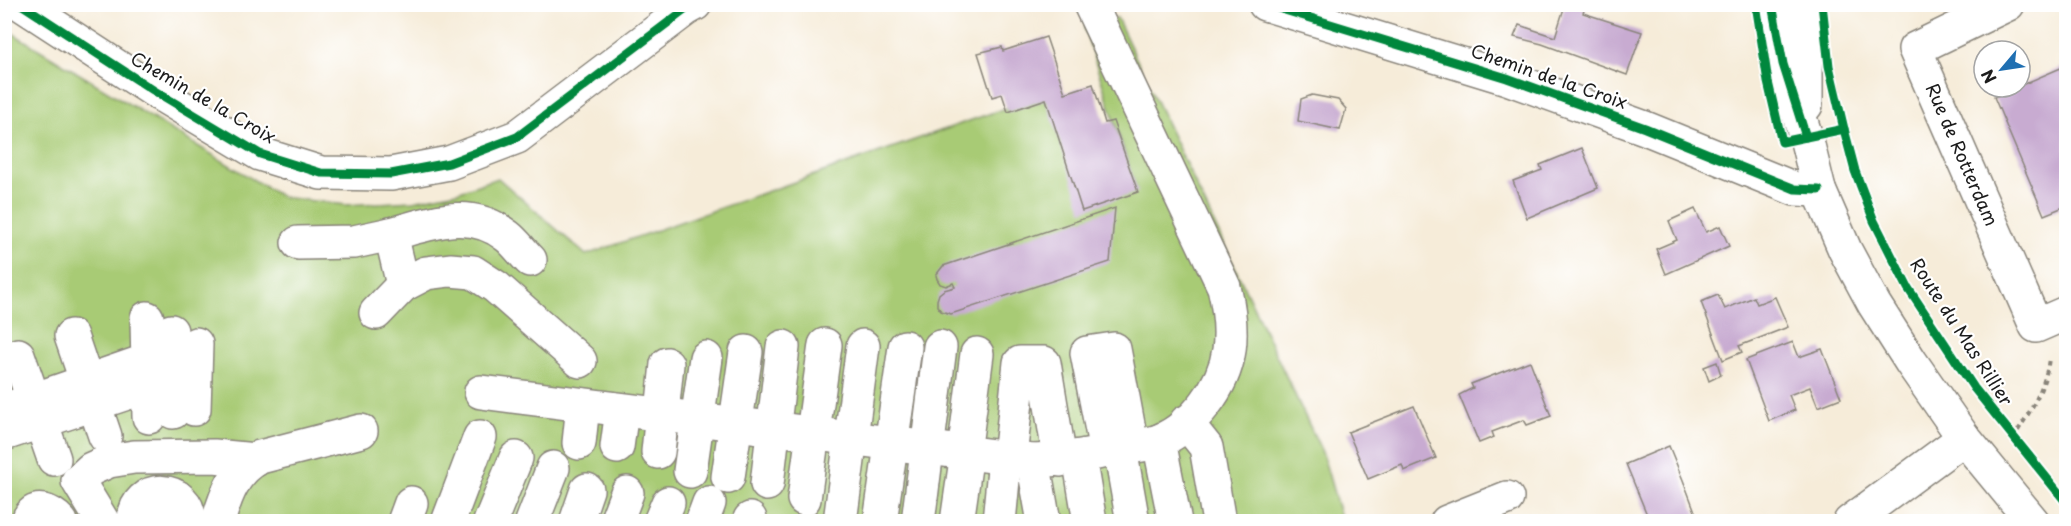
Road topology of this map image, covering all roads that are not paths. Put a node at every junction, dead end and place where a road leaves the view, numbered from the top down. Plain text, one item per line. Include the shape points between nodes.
1 (21, 4) edge
2 (695, 4) edge
3 (1090, 4) edge
4 (1265, 4) edge
5 (1772, 4) edge
6 (1802, 4) edge
7 (2008, 4) edge
8 (1806, 137) junction
9 (1819, 190) junction
10 (391, 234) junction
11 (298, 243) dead end
12 (530, 260) dead end
13 (403, 285) junction
14 (376, 313) dead end
15 (2067, 313) edge
16 (825, 345) dead end
17 (863, 346) dead end
18 (783, 347) dead end
19 (940, 347) dead end
20 (904, 348) dead end
21 (746, 352) dead end
22 (978, 354) dead end
23 (706, 358) dead end
24 (580, 361) dead end
25 (666, 364) dead end
26 (83, 370) junction
27 (22, 392) edge
28 (481, 392) dead end
29 (583, 405) junction
30 (641, 413) junction
31 (697, 419) junction
32 (1186, 422) junction
33 (736, 424) junction
34 (774, 429) junction
35 (361, 431) dead end
36 (4, 434) edge
37 (813, 434) junction
38 (105, 436) dead end
39 (480, 436) dead end
40 (1964, 438) junction
41 (851, 439) junction
42 (579, 443) dead end
43 (891, 444) junction
44 (927, 448) junction
45 (637, 449) dead end
46 (966, 453) junction
47 (1078, 454) junction
48 (516, 458) dead end
49 (255, 460) junction
50 (553, 468) dead end
51 (66, 470) junction
52 (690, 471) dead end
53 (728, 477) dead end
54 (767, 484) dead end
55 (587, 490) dead end
56 (804, 499) dead end
57 (1490, 509) edge
58 (175, 513) edge
59 (841, 514) dead end
60 (48, 519) edge
61 (103, 522) edge
62 (134, 522) edge
63 (218, 522) edge
64 (448, 522) edge
65 (490, 522) edge
66 (532, 522) edge
67 (576, 522) edge
68 (880, 522) edge
69 (918, 522) edge
70 (957, 522) edge
71 (999, 522) edge
72 (1044, 522) edge
73 (1090, 522) edge
74 (1133, 522) edge
75 (1174, 522) edge
76 (1219, 522) edge
77 (1447, 522) edge
78 (1850, 522) edge
79 (2033, 522) edge

1 - 2 street, Chemin de la Croix via 260,154 321,173 391,174 449,163 518,137
3 - 32 street via 1224,287 1229,308 1229,352 1222,374 1198,412
4 - 9 street, Chemin de la Croix via 1507,78 1646,128 1795,189
5 - 8 street via 1783,64
6 - 8 street
7 - 15 street, Rue de Rotterdam via 1915,49 2036,326
8 - 9 street
9 - 40 street via 1874,304
10 - 11 street via 354,242
10 - 12 street via 451,218 480,221 507,236
10 - 13 street
13 - 14 street
13 - 24 street via 426,273 473,272 496,287
16 - 37 street
17 - 41 street
18 - 34 street
19 - 44 street
20 - 43 street
21 - 33 street
22 - 46 street
23 - 31 street
25 - 30 street
26 - 26 street via 164,368
26 - 27 street
26 - 27 street
26 - 38 street
27 - 36 street
27 - 51 street
28 - 29 street
29 - 30 street
29 - 42 street
30 - 31 street
30 - 45 street
31 - 33 street
31 - 52 street
32 - 47 street via 1178,430
32 - 76 street via 1206,447
33 - 34 street
33 - 53 street
34 - 37 street
34 - 54 street
35 - 49 street
37 - 41 street
37 - 56 street
39 - 64 street
40 - 78 street
40 - 79 street
41 - 43 street
41 - 59 street
43 - 44 street
43 - 68 street
44 - 46 street
44 - 69 street
46 - 47 street
46 - 70 street
47 - 71 street
47 - 72 street
47 - 73 street
47 - 74 street
47 - 75 street
48 - 65 street
49 - 51 street via 134,457 91,469
49 - 63 street via 245,465 234,482
50 - 66 street
51 - 60 street
51 - 61 street
55 - 67 street
57 - 77 street
58 - 62 street via 167,492 156,492 138,503

